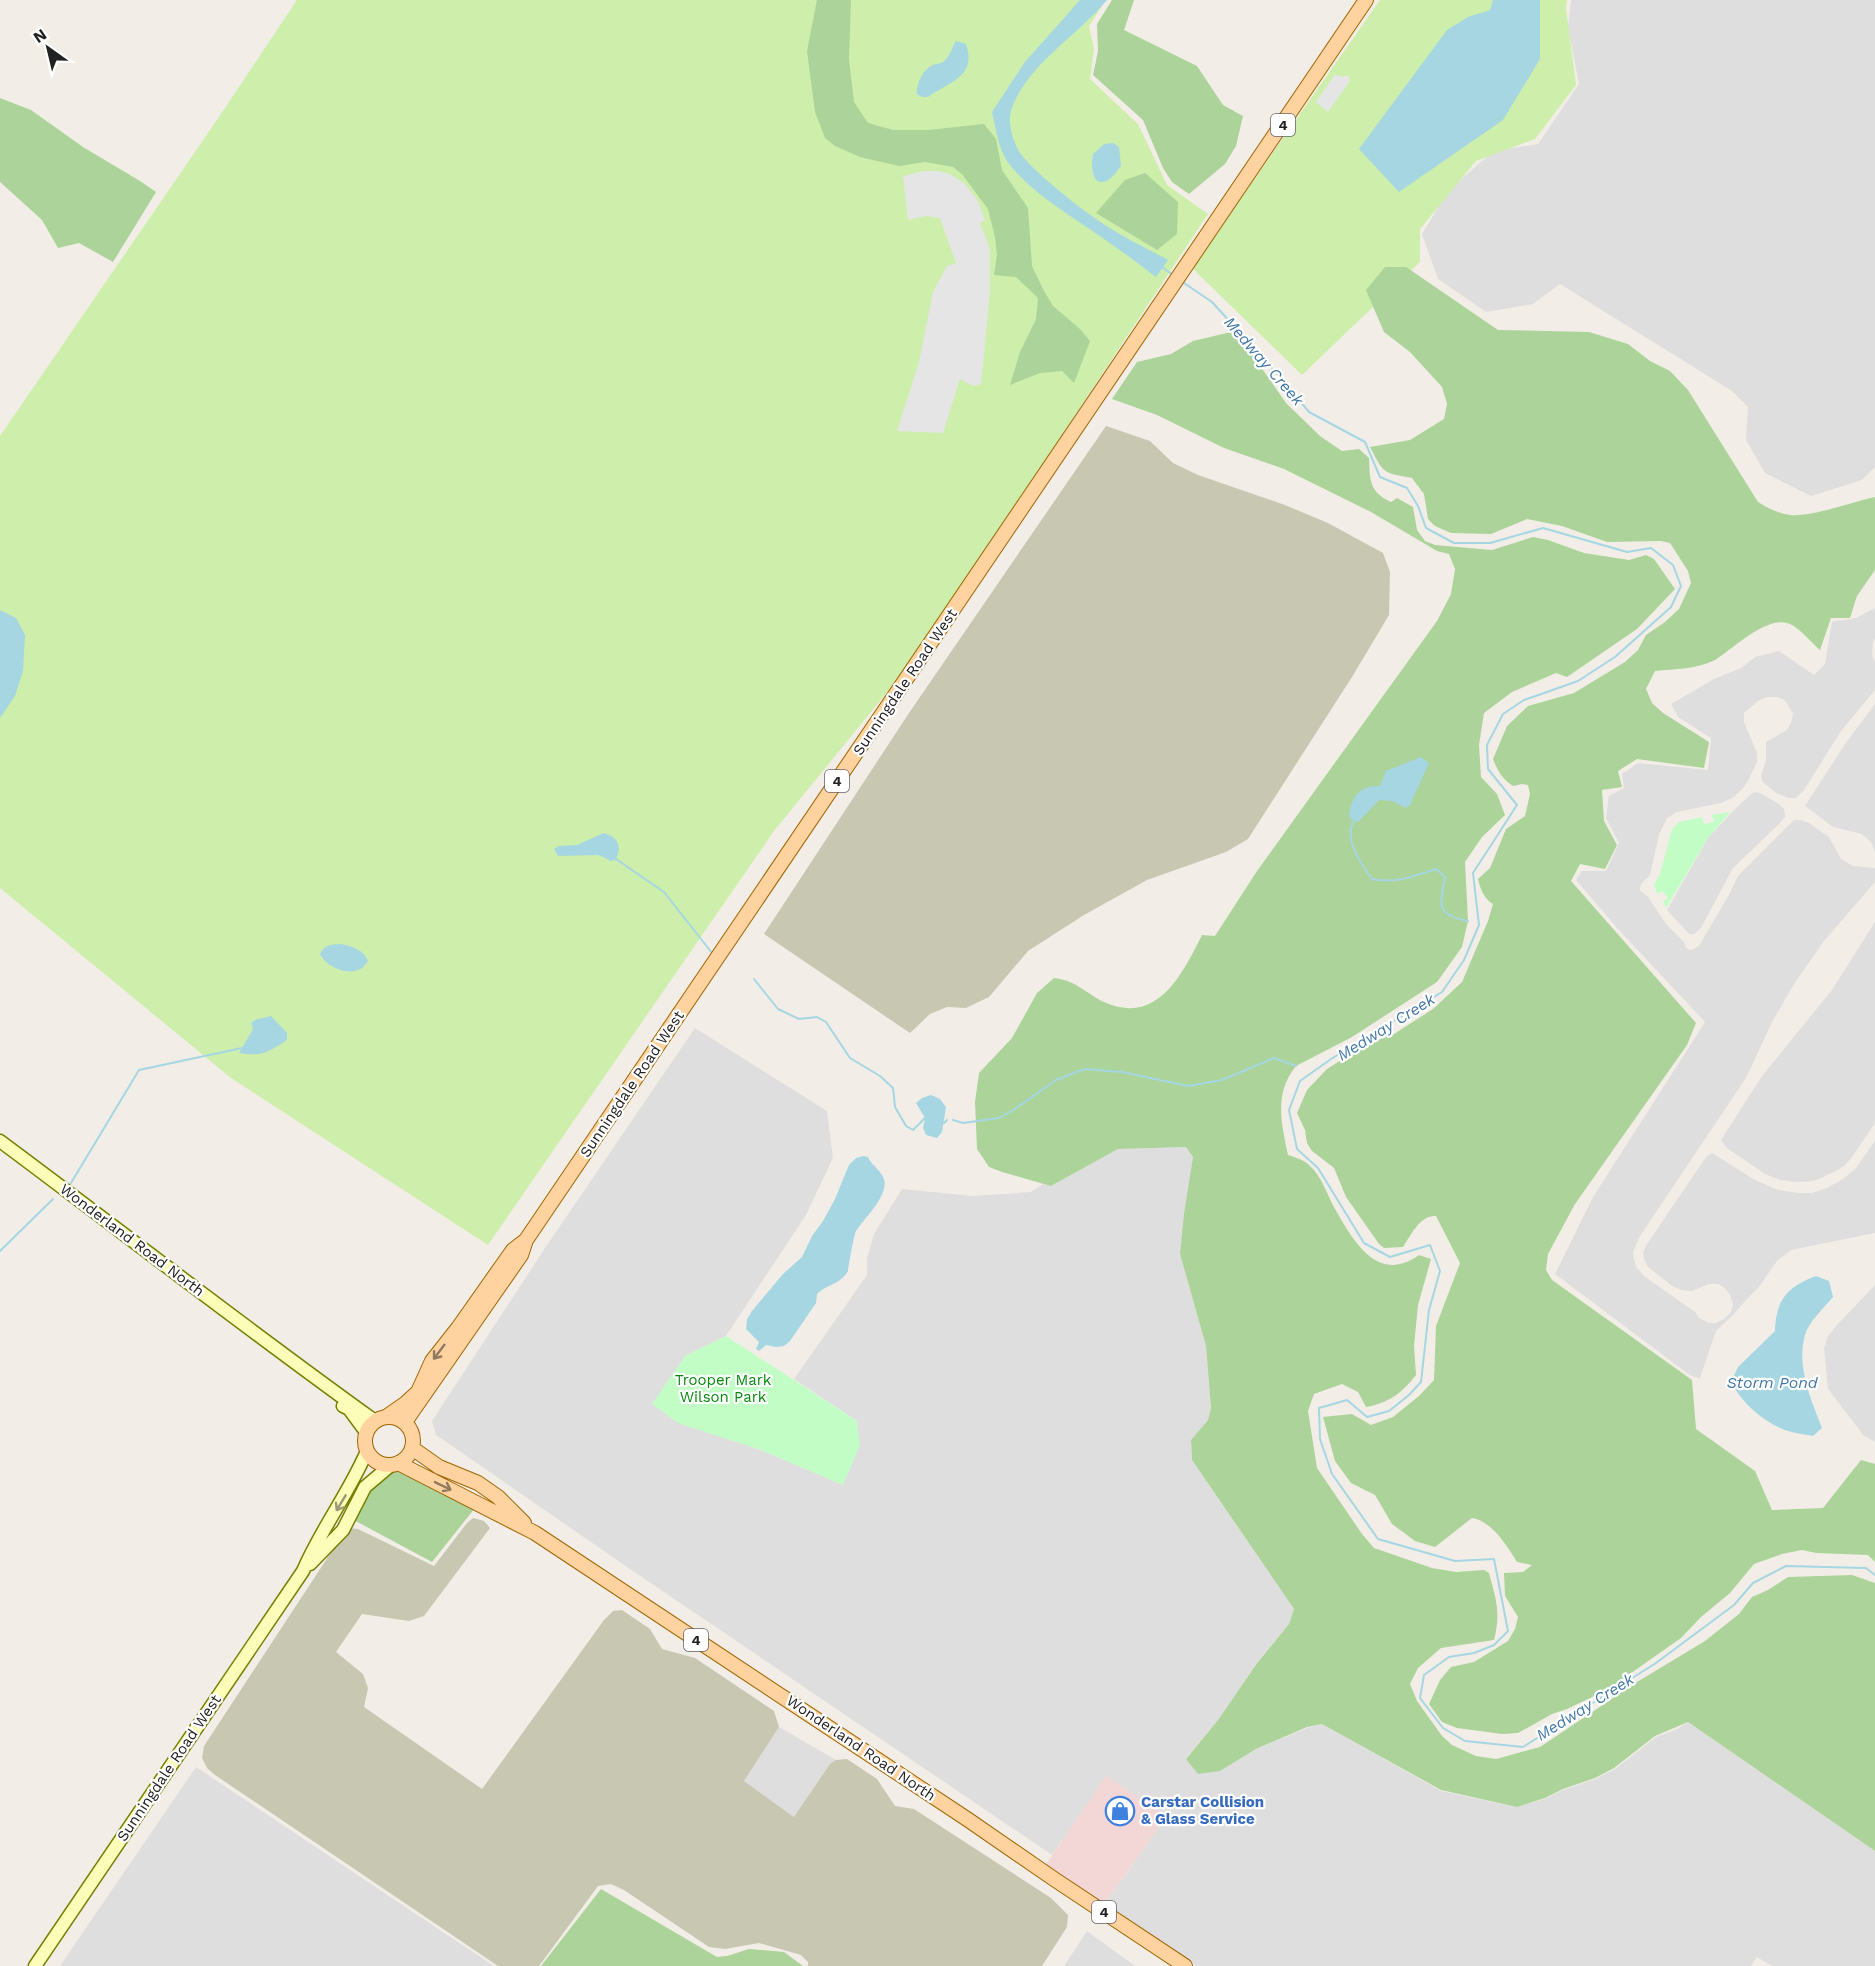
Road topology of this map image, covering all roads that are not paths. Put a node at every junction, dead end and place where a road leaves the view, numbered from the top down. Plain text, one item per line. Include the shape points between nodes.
1 (1366, 0) edge
2 (0, 1141) edge
3 (526, 1240) junction
4 (405, 1422) junction
5 (376, 1423) junction
6 (412, 1448) junction
7 (367, 1451) junction
8 (395, 1464) junction
9 (535, 1533) junction
10 (303, 1571) junction
11 (35, 1966) edge
12 (1185, 1966) edge

1 - 3 main road, Sunningdale Road West / 4
2 - 5 main road, Wonderland Road North
3 - 4 main road, Sunningdale Road West / 4 via 521,1255
3 -> 5 main road, Sunningdale Road West / 4 via 513,1250 432,1361 418,1392
4 - 5 main road via 393,1417
4 - 6 main road via 412,1434
5 - 7 main road via 365,1442
6 - 8 main road via 404,1460
6 - 9 main road, Wonderland Road North / 4 via 439,1467 478,1483
7 - 8 main road, 4 via 381,1464
7 -> 10 main road, Sunningdale Road West
8 -> 9 main road, Wonderland Road North / 4
8 - 10 main road, Sunningdale Road West via 365,1487 343,1530
9 - 12 main road, Wonderland Road North / 4
10 - 11 main road, Sunningdale Road West

